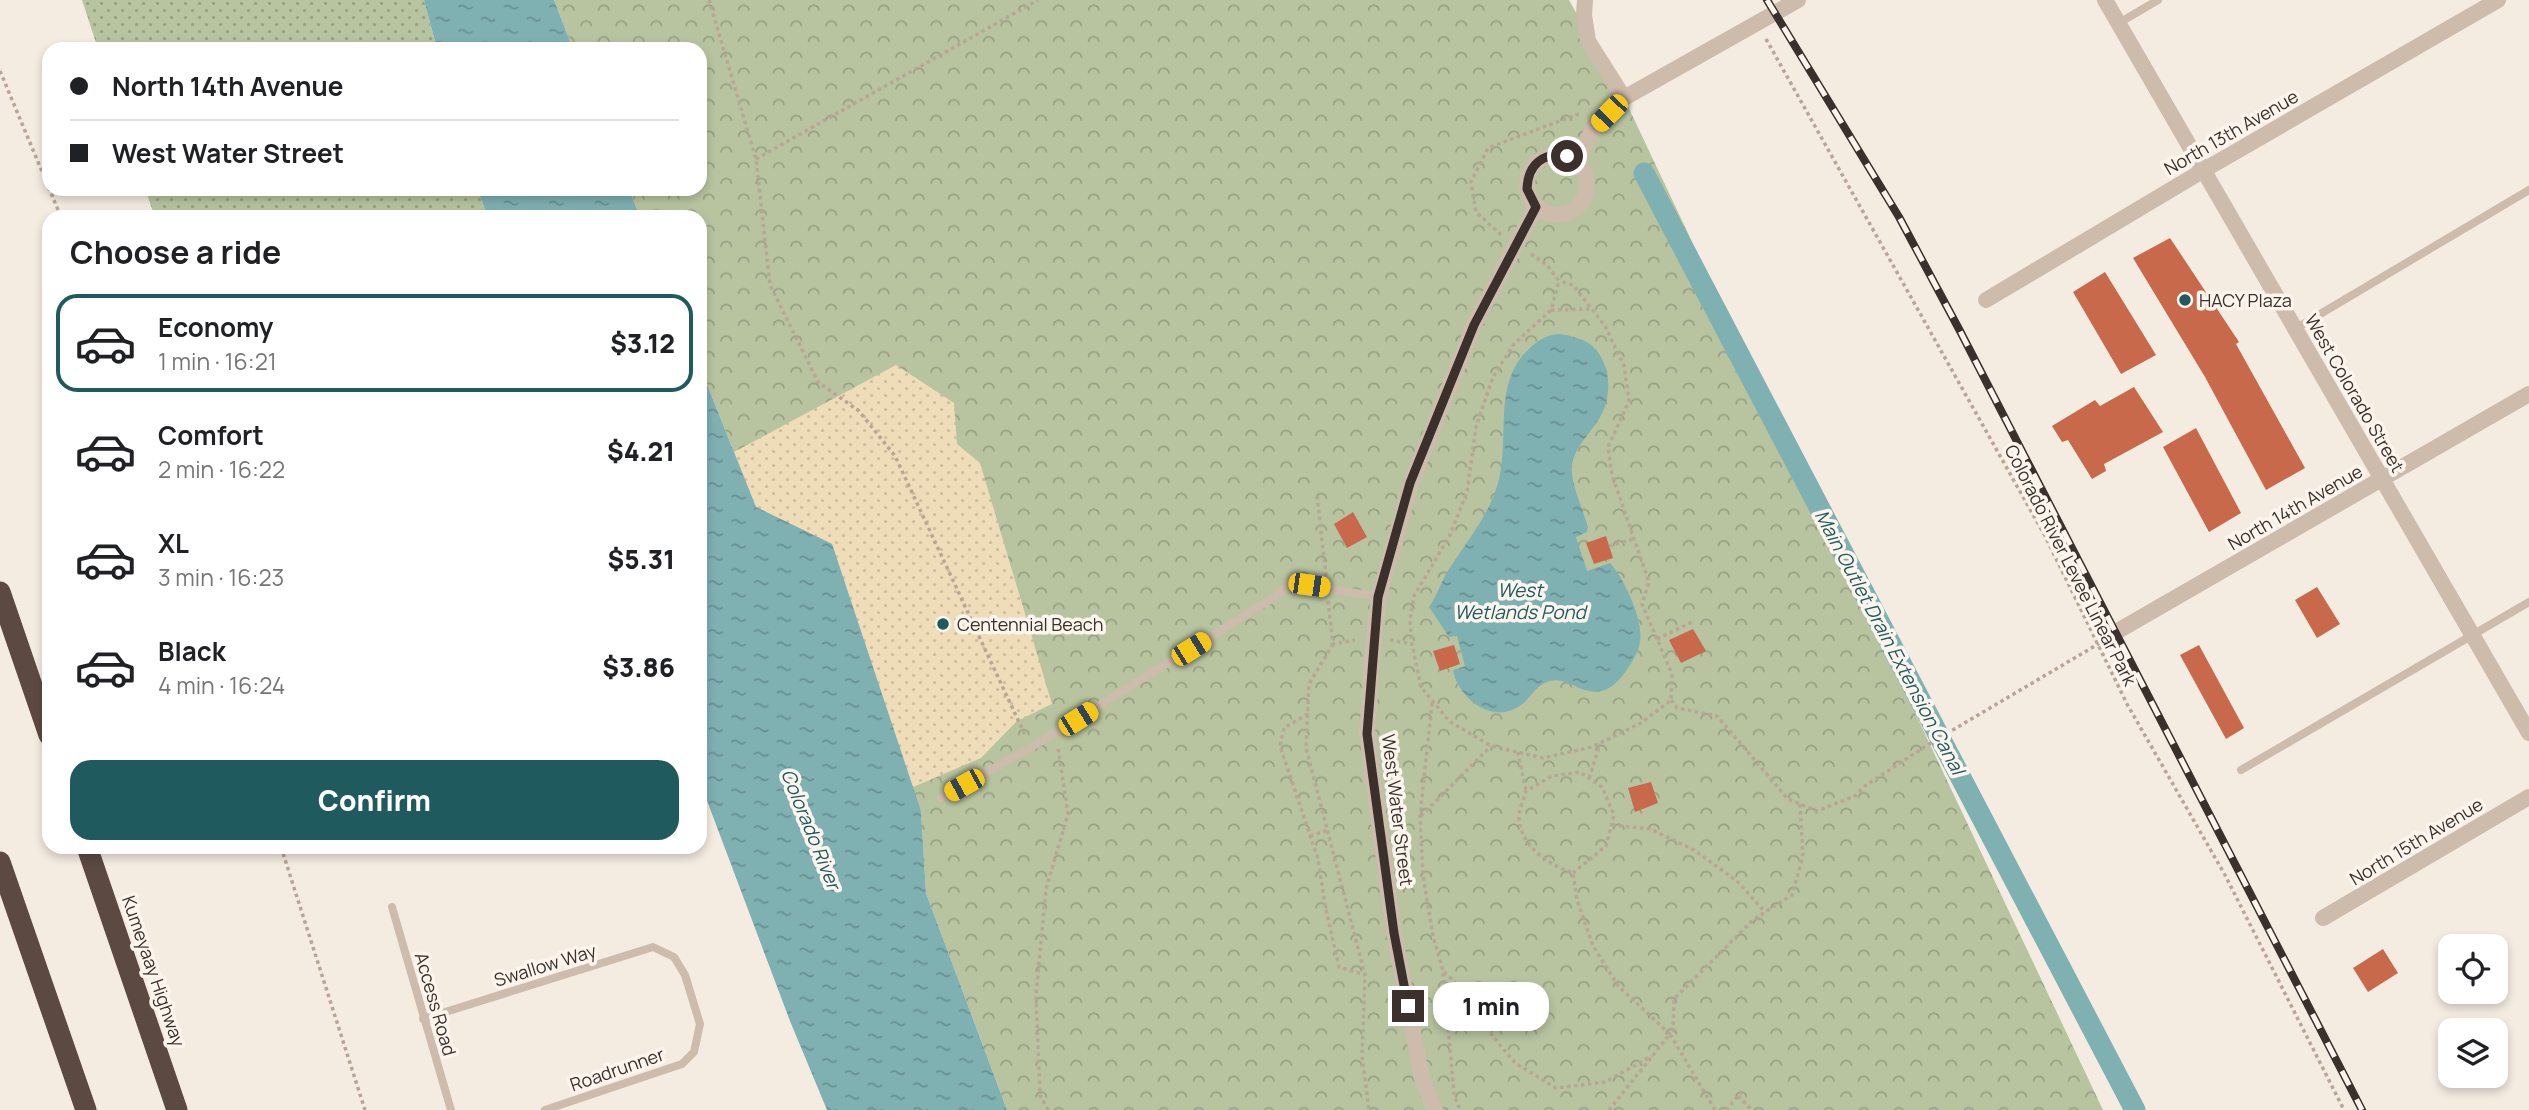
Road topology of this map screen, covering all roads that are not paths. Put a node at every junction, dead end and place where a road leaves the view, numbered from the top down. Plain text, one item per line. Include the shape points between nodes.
1 (1585, 0) edge
2 (1798, 0) edge
3 (2105, 0) edge
4 (2158, 0) edge
5 (2498, 0) edge
6 (2119, 23) junction
7 (1624, 97) junction
8 (1576, 161) junction
9 (2204, 170) junction
10 (2529, 190) edge
11 (1536, 207) junction
12 (1986, 300) dead end
13 (2295, 329) junction
14 (2529, 394) edge
15 (2382, 480) junction
16 (0, 592) edge
17 (1378, 597) junction
18 (2529, 603) edge
19 (2116, 632) road end
20 (2473, 636) junction
21 (42, 715) edge
22 (2529, 733) edge
23 (2241, 770) dead end
24 (2529, 797) edge
25 (941, 798) dead end
26 (89, 854) edge
27 (0, 862) edge
28 (392, 906) dead end
29 (2323, 918) dead end
30 (423, 1019) junction
31 (694, 1052) joint
32 (86, 1110) edge
33 (177, 1110) edge
34 (451, 1110) edge
35 (545, 1110) edge
36 (1435, 1110) edge

1 - 7 street via 1588,41
2 - 7 street
3 - 6 street, West Colorado Street
4 - 6 lane
5 - 9 street, North 13th Avenue
6 - 9 street, West Colorado Street
7 - 8 street via 1594,128
8 - 11 street via 1557,154 1538,161 1527,178
8 - 11 street via 1587,178 1578,207 1561,215
9 - 12 street, North 13th Avenue
9 - 13 street, West Colorado Street
10 - 13 lane
11 - 17 street, West Water Street via 1474,325 1410,483
13 - 15 street, West Colorado Street
14 - 15 street, North 14th Avenue
15 - 19 street, North 14th Avenue
15 - 20 street, West Colorado Street
16 - 21 highway
17 - 25 lane via 1291,582 1281,593 1056,733
17 - 36 street, West Water Street via 1367,734 1394,933 1422,1079
18 - 20 lane
20 - 22 street, West Colorado Street
20 - 23 lane
24 - 29 street, North 15th Avenue
26 - 33 highway, Kumeyaay Highway
27 - 32 highway
28 - 30 lane, Access Road
30 - 31 lane, Swallow Way via 653,947 674,957 685,975 700,1024
30 - 34 lane, Access Road
31 - 35 lane, Roadrunner via 682,1064

